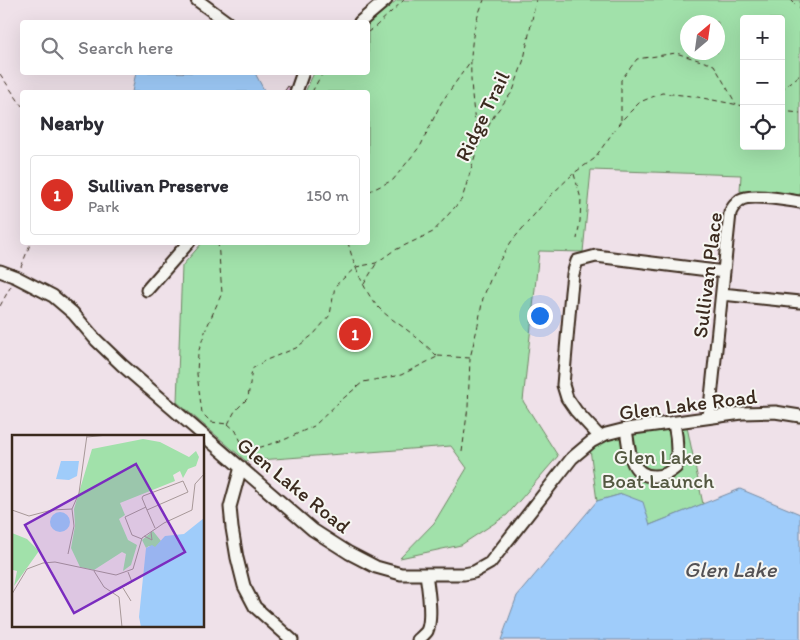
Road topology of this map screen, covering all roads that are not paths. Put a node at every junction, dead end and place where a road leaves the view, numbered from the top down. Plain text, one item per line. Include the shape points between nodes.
1 (197, 0) edge
2 (386, 0) edge
3 (224, 20) edge
4 (362, 20) edge
5 (301, 75) edge
6 (297, 90) edge
7 (800, 202) edge
8 (187, 245) edge
9 (0, 271) edge
10 (724, 272) junction
11 (147, 290) dead end
12 (722, 294) junction
13 (800, 302) edge
14 (800, 416) edge
15 (710, 417) junction
16 (674, 423) junction
17 (626, 429) junction
18 (204, 435) edge
19 (205, 436) edge
20 (600, 437) junction
21 (241, 467) junction
22 (426, 574) junction
23 (294, 639) edge
24 (418, 640) edge

1 - 3 street
2 - 4 street
5 - 6 street
7 - 10 street, Sullivan Place via 748,197 740,200 730,213
8 - 11 street
9 - 18 street, Glen Lake Road via 54,296 122,365
10 - 12 street, Sullivan Place
10 - 20 street via 596,256 578,261 573,274 563,384 576,411
12 - 13 street
12 - 15 street, Sullivan Place
14 - 15 street, Glen Lake Road via 774,412
15 - 16 street, Glen Lake Road
16 - 17 street, Glen Lake Road
16 - 17 street via 676,467 657,476 641,474 633,464
17 - 20 street, Glen Lake Road
19 - 21 street, Glen Lake Road
20 - 22 street, Glen Lake Road via 572,458 490,563 464,574
21 - 22 street, Glen Lake Road via 313,530 349,554 401,574
21 - 23 street via 230,507 244,586 255,607
22 - 24 street via 429,624

